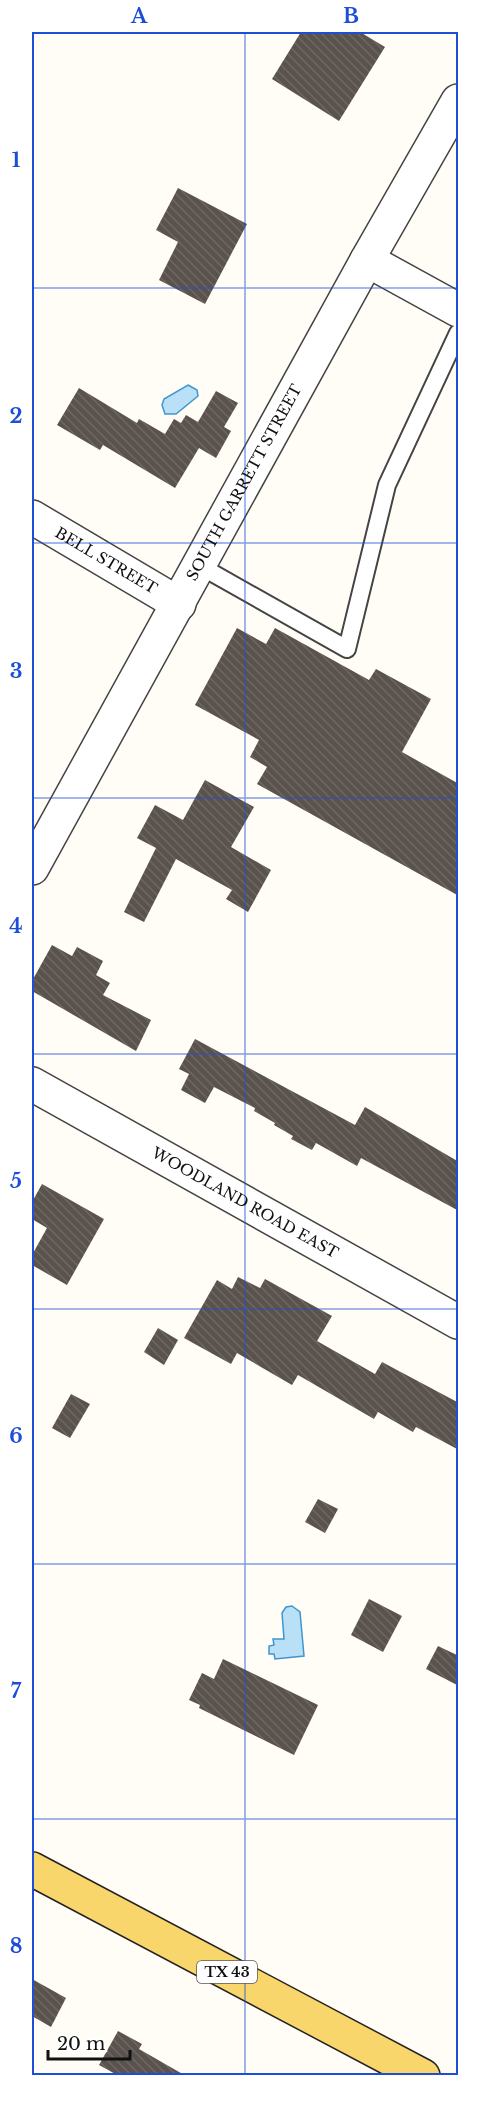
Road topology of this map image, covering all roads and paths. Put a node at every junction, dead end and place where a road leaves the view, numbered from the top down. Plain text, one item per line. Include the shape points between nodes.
1 (459, 101) edge
2 (367, 260) junction
3 (459, 310) edge
4 (459, 333) edge
5 (32, 517) edge
6 (200, 566) junction
7 (178, 604) junction
8 (32, 868) edge
9 (32, 1084) edge
10 (459, 1322) edge
11 (32, 1869) edge
12 (423, 2076) edge

1 - 2 street, SOUTH GARRETT STREET
2 - 3 street
2 - 6 street, SOUTH GARRETT STREET
4 - 6 lane via 387,485 347,649
5 - 7 street, BELL STREET
6 - 7 street, SOUTH GARRETT STREET
7 - 8 street, SOUTH GARRETT STREET
9 - 10 street, WOODLAND ROAD EAST
11 - 12 main road, TX 43

